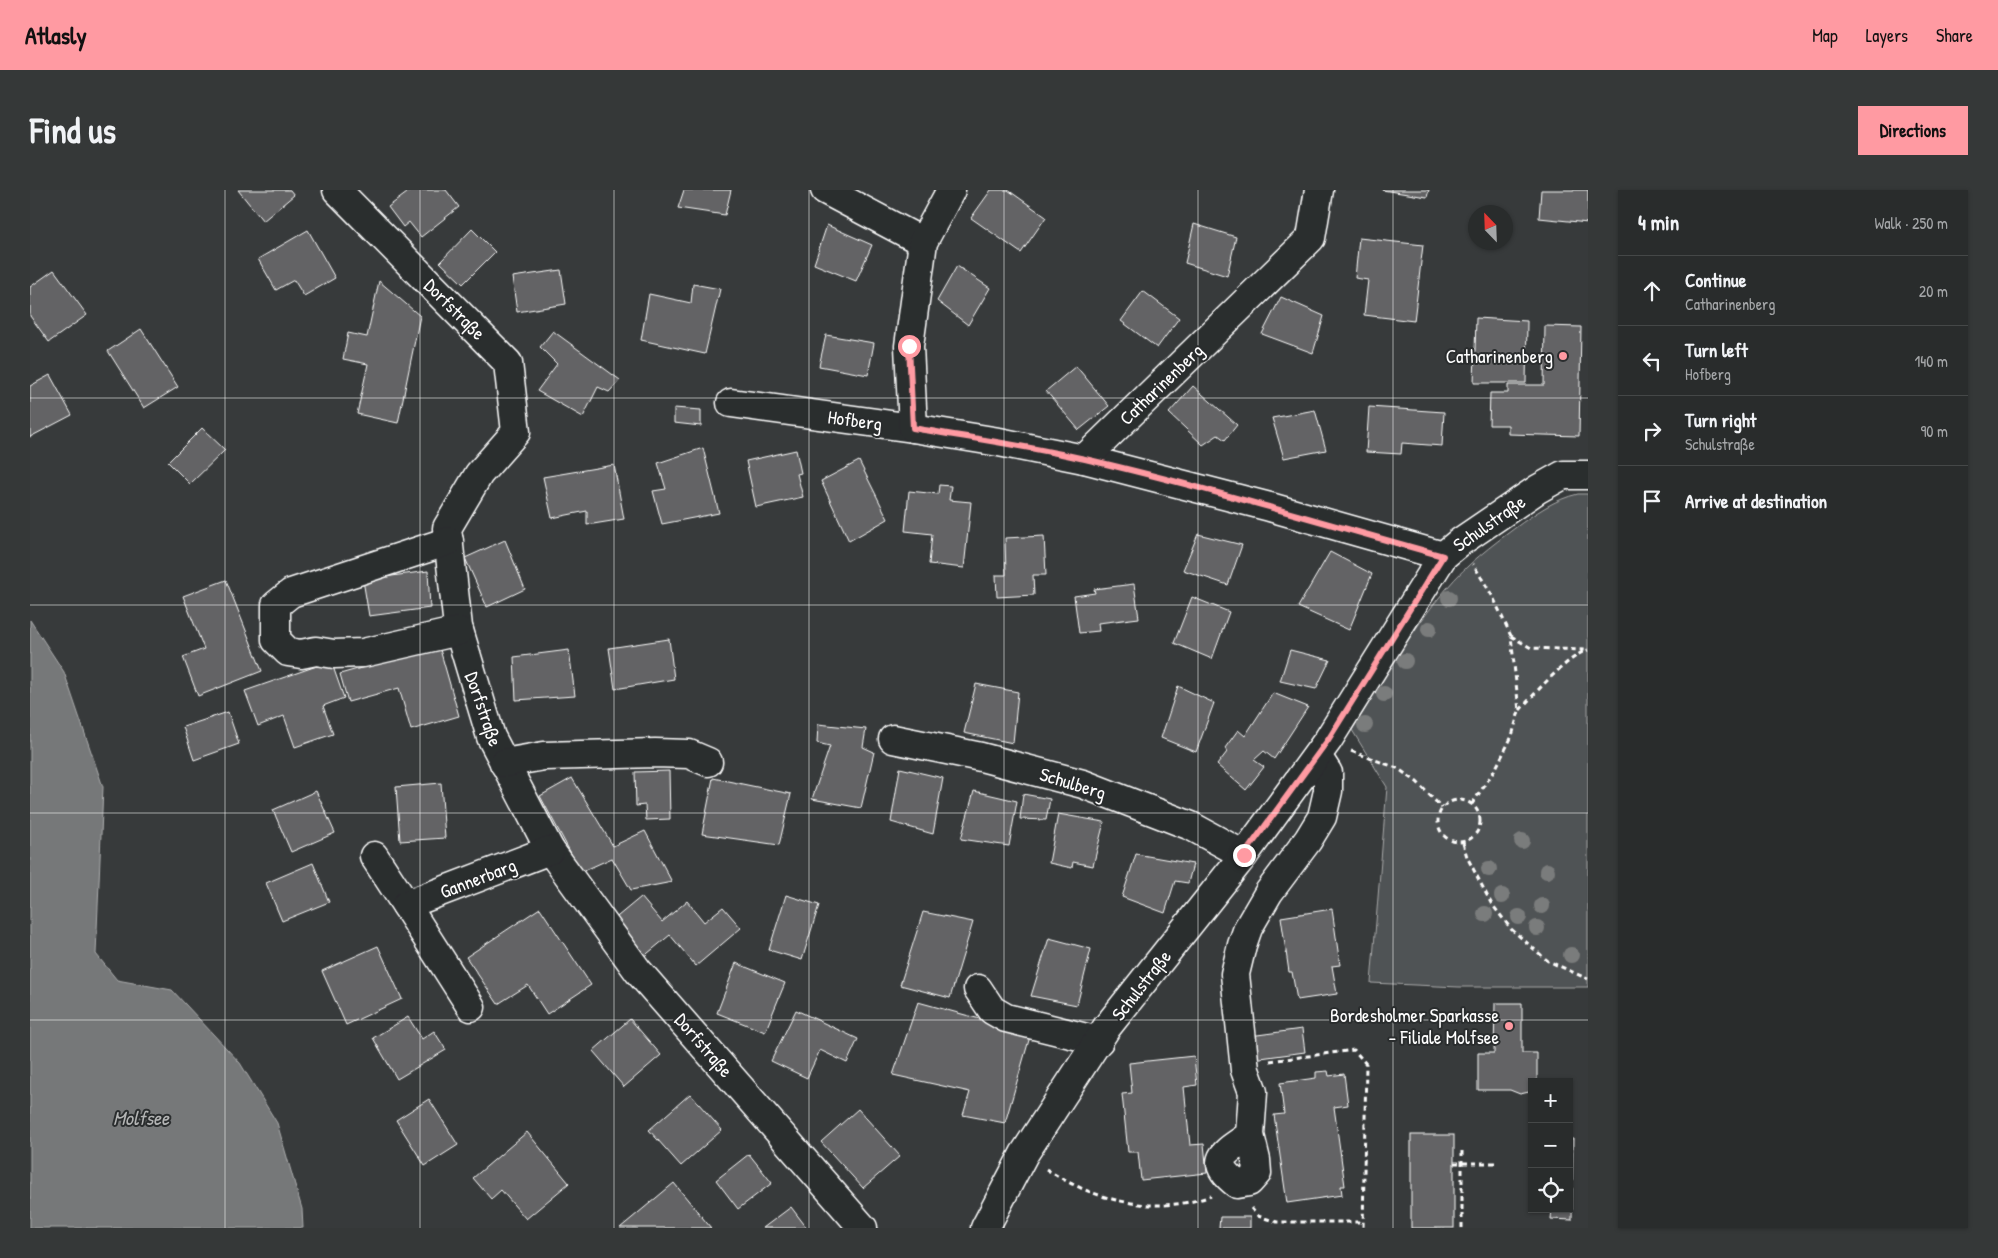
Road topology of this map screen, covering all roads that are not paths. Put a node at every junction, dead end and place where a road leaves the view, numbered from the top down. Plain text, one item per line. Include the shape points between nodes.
1 (826, 190) edge
2 (950, 190) edge
3 (1320, 190) edge
4 (349, 194) edge
5 (923, 242) junction
6 (731, 403) dead end
7 (913, 428) junction
8 (1084, 459) junction
9 (1588, 475) edge
10 (449, 540) junction
11 (1451, 549) junction
12 (459, 631) junction
13 (893, 739) dead end
14 (1323, 748) junction
15 (708, 762) dead end
16 (504, 763) junction
17 (550, 850) junction
18 (1244, 855) junction
19 (374, 856) dead end
20 (406, 905) junction
21 (978, 989) dead end
22 (471, 1007) dead end
23 (1098, 1041) junction
24 (1250, 1135) dead end
25 (863, 1228) edge
26 (985, 1228) edge

1 - 5 street
2 - 5 street
3 - 8 street, Catharinenberg via 1310,238
4 - 10 street, Dorfstraße via 508,363 516,432 479,474 447,528
5 - 7 street via 909,346
6 - 7 street, Hofberg
7 - 8 street, Hofberg
8 - 11 street, Hofberg
9 - 11 street, Schulstraße via 1563,476
10 - 12 street, Dorfstraße
10 - 12 street via 291,593 276,605 276,640 288,652 301,654 316,650 334,654 363,653
11 - 14 street, Schulstraße
12 - 16 street, Dorfstraße via 491,737
13 - 18 street, Schulberg via 981,757 1083,784 1191,826
14 - 18 street, Schulstraße
14 - 24 street via 1328,791 1322,817 1248,928 1235,974 1245,1064 1253,1092
15 - 16 street via 689,754 655,752 544,756
16 - 17 street, Dorfstraße
17 - 20 street, Gannerbarg
17 - 25 street, Dorfstraße via 638,971
18 - 23 street, Schulstraße
19 - 20 street
20 - 22 street
21 - 23 street via 992,1010 1006,1018
23 - 26 street, Schulstraße via 1024,1154

